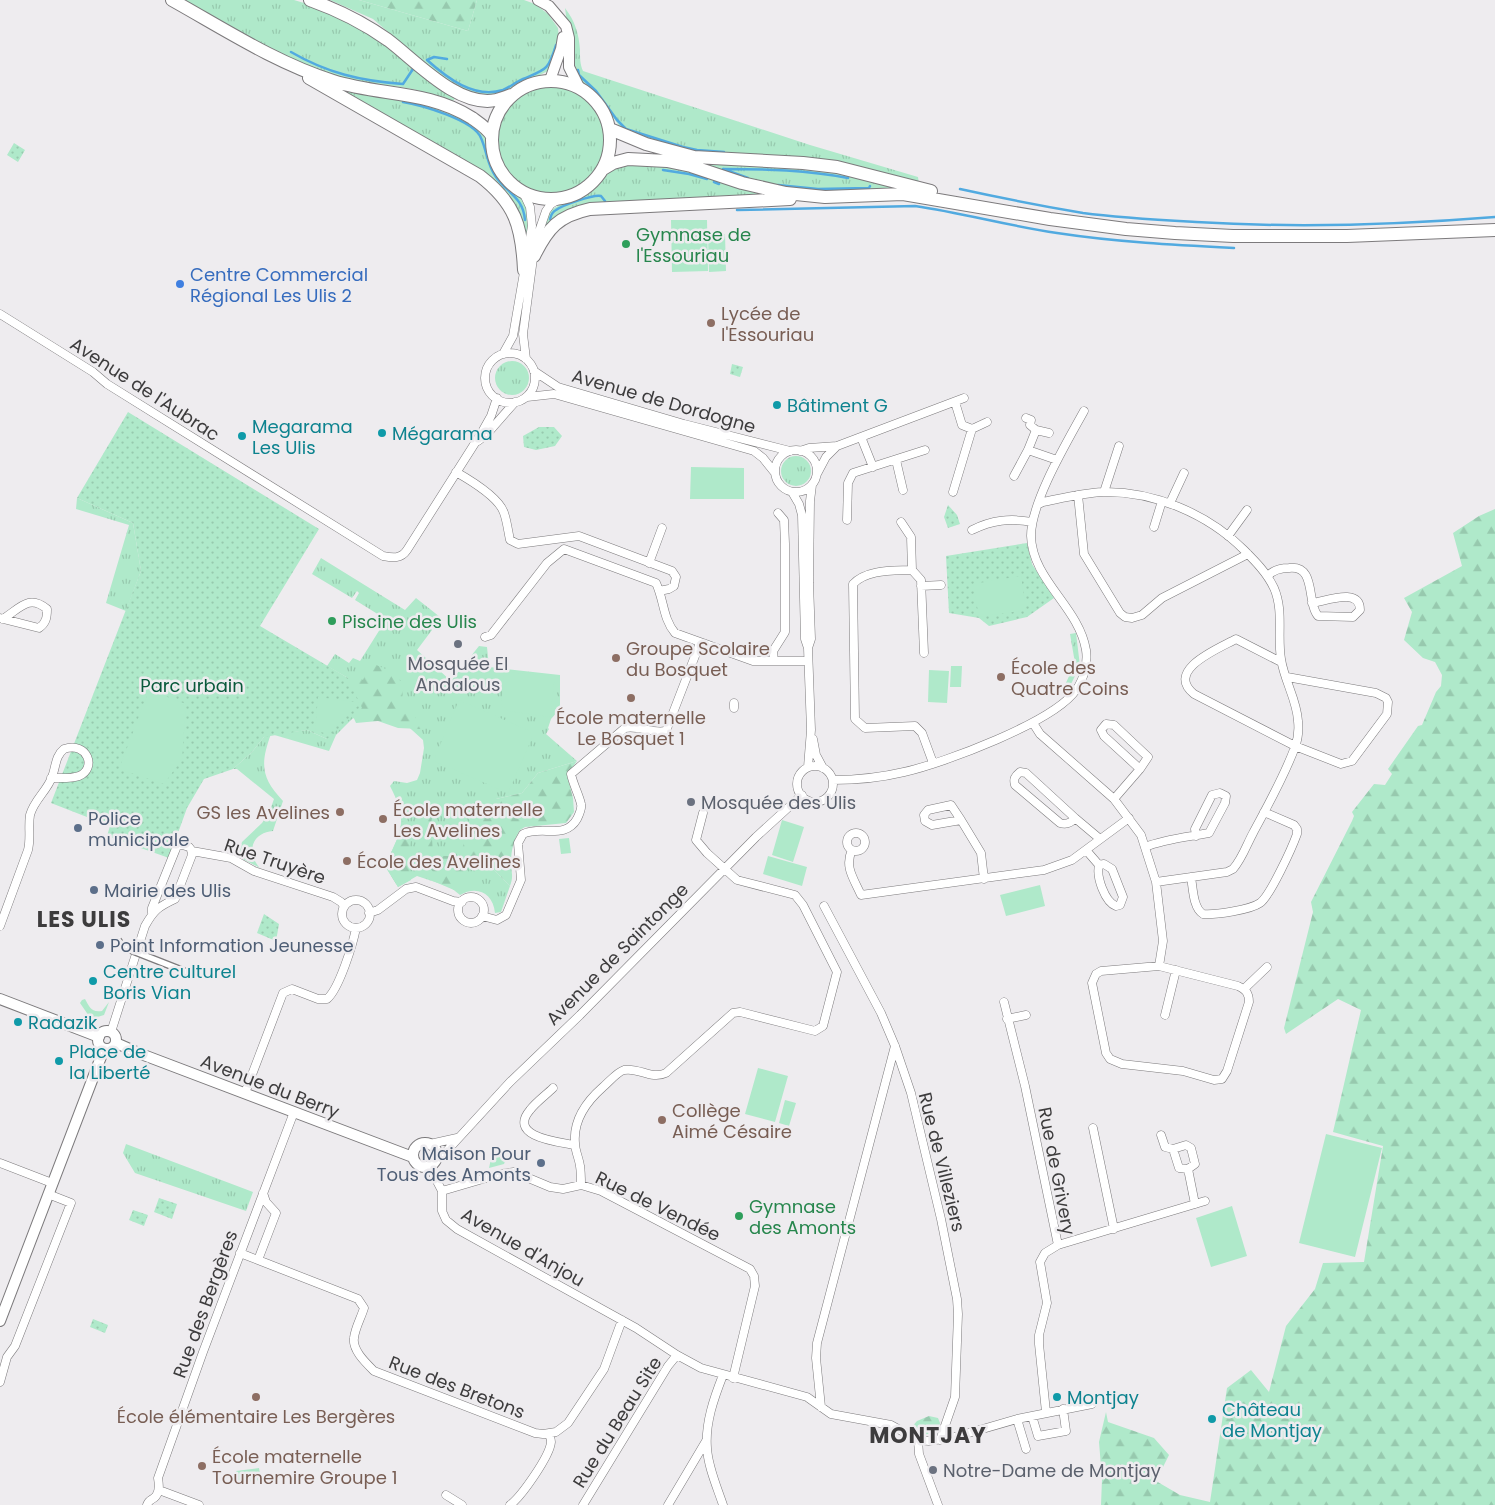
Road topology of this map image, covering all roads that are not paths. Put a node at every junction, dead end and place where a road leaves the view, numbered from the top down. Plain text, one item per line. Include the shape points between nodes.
1 (172, 0) edge
2 (310, 0) edge
3 (538, 0) edge
4 (561, 21) junction
5 (291, 65) junction
6 (550, 80) junction
7 (579, 88) junction
8 (513, 94) junction
9 (610, 130) junction
10 (492, 136) junction
11 (603, 169) junction
12 (523, 192) junction
13 (825, 197) junction
14 (558, 199) junction
15 (999, 209) junction
16 (1492, 230) edge
17 (534, 256) junction
18 (524, 270) junction
19 (0, 314) edge
20 (503, 354) junction
21 (526, 359) junction
22 (534, 371) junction
23 (527, 397) junction
24 (497, 398) junction
25 (964, 398) dead end
26 (515, 402) junction
27 (955, 402) junction
28 (1084, 411) dead end
29 (1026, 418) dead end
30 (988, 422) dead end
31 (972, 429) junction
32 (1036, 430) junction
33 (1049, 433) dead end
34 (861, 437) junction
35 (475, 444) junction
36 (837, 446) junction
37 (1119, 446) dead end
38 (925, 450) dead end
39 (1028, 450) junction
40 (790, 451) junction
41 (800, 451) junction
42 (896, 460) junction
43 (1057, 460) junction
44 (873, 467) junction
45 (456, 472) junction
46 (775, 473) junction
47 (1184, 473) dead end
48 (817, 474) junction
49 (1014, 476) dead end
50 (812, 485) junction
51 (903, 490) dead end
52 (792, 492) junction
53 (952, 492) dead end
54 (1104, 492) junction
55 (1078, 495) junction
56 (1166, 502) junction
57 (1039, 504) junction
58 (1247, 510) dead end
59 (778, 513) dead end
60 (847, 520) dead end
61 (901, 522) dead end
62 (1032, 522) junction
63 (1154, 527) dead end
64 (662, 528) dead end
65 (972, 530) dead end
66 (1228, 536) junction
67 (1248, 554) junction
68 (649, 563) junction
69 (912, 570) junction
70 (1268, 576) junction
71 (940, 585) dead end
72 (921, 586) junction
73 (659, 591) junction
74 (1312, 603) junction
75 (2, 618) edge
76 (485, 638) dead end
77 (700, 643) junction
78 (808, 648) junction
79 (924, 653) dead end
80 (774, 661) junction
81 (808, 661) junction
82 (1281, 662) junction
83 (1287, 677) junction
84 (1033, 723) junction
85 (811, 730) junction
86 (1295, 746) junction
87 (933, 763) junction
88 (808, 767) junction
89 (823, 768) junction
90 (1140, 769) junction
91 (52, 778) junction
92 (833, 780) junction
93 (802, 795) junction
94 (1114, 799) junction
95 (1264, 812) junction
96 (703, 813) dead end
97 (1075, 818) junction
98 (1129, 818) junction
99 (962, 820) dead end
100 (1196, 836) junction
101 (1100, 839) junction
102 (1145, 847) junction
103 (852, 850) dead end
104 (1086, 850) junction
105 (192, 851) junction
106 (1100, 865) junction
107 (724, 868) junction
108 (1191, 877) junction
109 (984, 879) junction
110 (1156, 882) junction
111 (462, 902) junction
112 (344, 906) junction
113 (824, 906) dead end
114 (152, 913) junction
115 (369, 913) junction
116 (482, 916) junction
117 (0, 926) edge
118 (356, 928) junction
119 (118, 940) dead end
120 (1159, 966) junction
121 (1267, 966) dead end
122 (1176, 970) junction
123 (194, 976) dead end
124 (1244, 989) junction
125 (0, 999) edge
126 (1004, 1002) dead end
127 (1026, 1015) dead end
128 (1165, 1015) dead end
129 (1007, 1019) junction
130 (111, 1032) junction
131 (99, 1037) junction
132 (116, 1043) junction
133 (895, 1046) junction
134 (104, 1049) junction
135 (553, 1088) dead end
136 (245, 1093) junction
137 (294, 1112) junction
138 (1093, 1128) dead end
139 (1161, 1135) dead end
140 (457, 1138) junction
141 (430, 1144) junction
142 (574, 1145) junction
143 (1173, 1149) junction
144 (413, 1155) junction
145 (436, 1157) junction
146 (0, 1163) edge
147 (429, 1166) junction
148 (1188, 1169) junction
149 (52, 1184) junction
150 (581, 1185) junction
151 (442, 1191) junction
152 (262, 1193) junction
153 (48, 1194) junction
154 (1206, 1201) dead end
155 (1195, 1204) junction
156 (1114, 1228) junction
157 (1058, 1245) junction
158 (240, 1253) junction
159 (258, 1260) junction
160 (622, 1320) junction
161 (0, 1321) edge
162 (677, 1355) junction
163 (723, 1375) junction
164 (733, 1378) junction
165 (0, 1382) edge
166 (1092, 1404) dead end
167 (821, 1407) junction
168 (1063, 1409) junction
169 (1046, 1412) junction
170 (1032, 1416) junction
171 (1017, 1419) junction
172 (549, 1434) junction
173 (707, 1439) junction
174 (918, 1440) junction
175 (940, 1440) junction
176 (1026, 1449) dead end
177 (159, 1490) junction
178 (446, 1494) dead end
179 (147, 1505) edge
180 (199, 1505) edge
181 (462, 1505) edge
182 (510, 1505) edge
183 (583, 1505) edge
184 (668, 1505) edge
185 (723, 1505) edge
186 (938, 1505) edge

1 - 5 main road
2 - 8 main road via 336,9 389,40 427,72 466,96 496,100
3 - 4 street via 549,6
4 - 6 street via 563,40
4 - 7 street via 569,38 569,67
5 - 10 main road via 352,86 436,101 464,113
5 - 18 main road via 492,185 518,224
6 - 7 main road
6 - 8 main road via 530,84
7 - 9 main road via 594,98
8 - 10 main road via 502,106
9 - 11 main road via 608,157
9 - 15 main road via 694,157 837,167
10 - 12 main road via 493,153 499,169
11 - 13 main road via 628,159 667,161 761,188
11 - 14 main road via 591,184 576,194
12 - 14 main road
12 - 18 street via 530,207 532,226
13 - 15 main road via 904,194
13 - 17 main road via 574,212 553,225
14 - 17 street via 551,204 542,221
15 - 16 main road via 1126,229 1233,236 1347,236
17 - 21 street via 522,334
18 - 20 street via 514,336
19 - 45 street, Avenue de l'Aubrac via 382,556 404,555
20 - 21 street via 512,353
20 - 24 street via 493,360 486,372 487,385
21 - 22 street
22 - 23 street via 534,385
22 - 40 street, Avenue de Dordogne via 558,387
23 - 26 street
23 - 46 street, Avenue de Dordogne via 554,394 754,451
24 - 26 street
24 - 35 street
25 - 27 street
26 - 35 street
27 - 31 street via 962,425
27 - 34 street
28 - 43 street
29 - 32 street via 1031,420 1030,425
30 - 31 street
31 - 53 street
32 - 33 street
32 - 39 street
34 - 36 street
34 - 44 street
35 - 45 street, Avenue de l'Aubrac
36 - 41 street
36 - 48 street via 826,457
37 - 54 street
38 - 42 street
39 - 43 street
39 - 49 street
40 - 41 street
40 - 46 street via 779,459
41 - 48 street via 815,462
42 - 44 street
42 - 51 street
43 - 57 street
44 - 60 street via 853,473 848,482
45 - 68 street via 498,502 504,511 510,540 518,544 578,536
46 - 52 street via 782,487
47 - 56 street
48 - 50 street
50 - 52 street via 800,492
50 - 78 street via 811,639
52 - 78 street via 802,514 805,639
54 - 55 street
54 - 56 street
55 - 57 street
55 - 67 street via 1084,554 1125,617 1142,615 1162,598
56 - 63 street
56 - 66 street via 1201,518
57 - 62 street
58 - 66 street
59 - 80 street via 784,520 785,632 773,651
61 - 69 street via 911,536
62 - 65 street via 1002,520 988,522
62 - 84 street via 1034,554 1083,635 1087,654 1076,690
64 - 68 street
66 - 67 street
67 - 70 street
68 - 73 street via 672,571 676,577 674,586
69 - 72 street via 921,580
69 - 87 street via 881,571 853,584 855,719 865,728 915,726 922,733
70 - 74 street via 1290,567 1301,570 1309,581
70 - 82 street via 1279,607
71 - 72 street
72 - 79 street
73 - 76 street via 656,583 564,549 546,563 491,635
73 - 77 street via 670,628
74 - 74 street via 1313,611 1323,617 1353,617 1360,610 1357,600 1348,596
75 - 75 street via 38,628 44,625 47,609 39,602 30,602
77 - 80 street via 745,659
77 - 116 street via 666,731 658,733 632,726 625,728 571,774 581,805 574,824 564,830 534,830 523,834 518,843 521,880 506,915 497,920
78 - 81 street
80 - 81 street
81 - 85 street
82 - 83 street
82 - 86 street via 1236,639 1190,666 1185,678 1194,694
83 - 86 street via 1298,719
83 - 86 street via 1376,693 1388,702 1387,714 1352,761 1335,762
84 - 87 street
84 - 94 street via 1040,734
85 - 88 street
85 - 89 street via 816,755
86 - 95 street
87 - 92 street via 903,772
88 - 89 street
88 - 93 street via 798,780
89 - 92 street
90 - 90 street via 1147,760 1146,754 1114,725 1106,724 1101,730 1104,736
90 - 94 street
91 - 91 street via 83,774 88,762 85,753 74,747 64,749 56,759
91 - 117 street via 35,801 29,824 28,850
92 - 93 street via 829,795 820,800 810,800
93 - 107 street, Avenue de Saintonge
94 - 98 street
95 - 108 street via 1233,869
95 - 108 street via 1294,825 1297,834 1260,903 1203,914 1197,906
96 - 107 street via 696,840
97 - 97 street via 1026,774 1020,772 1015,776 1015,785 1060,823 1068,823
97 - 101 street
98 - 101 street
98 - 102 street
99 - 109 street via 981,853
100 - 100 street via 1209,833 1226,796 1220,793 1212,795 1195,829
100 - 102 street via 1156,842
101 - 104 street
102 - 110 street
103 - 109 street via 848,865 861,895
104 - 106 street
104 - 109 street via 1072,860 1044,870
105 - 112 street, Rue Truyère via 231,858 254,871 333,897
105 - 114 street via 175,899
105 - 114 street, Rue Truyère via 186,845 177,846
106 - 106 street via 1098,876 1108,901 1120,905 1123,897 1112,869
107 - 140 street, Avenue de Saintonge
107 - 142 street via 737,880 795,895 803,905 838,972 820,1029 803,1029 740,1012 733,1013 666,1074 653,1076 631,1070 620,1072 590,1099 579,1120
108 - 110 street
110 - 120 street via 1163,941
111 - 115 street via 410,888
111 - 116 street via 472,898 480,901
111 - 116 street via 459,914 464,921 472,923
112 - 115 street via 358,901 366,905
112 - 118 street via 343,919
113 - 133 street, Rue de Villeziers
114 - 130 street via 139,942
115 - 118 street via 364,925
118 - 136 street via 335,990 328,1000 292,990 283,994
119 - 123 street, bridge via 122,947
120 - 122 street
120 - 124 street via 1101,971 1093,978 1106,1053 1115,1062 1222,1079 1249,1002 1249,994
121 - 124 street
122 - 124 street
122 - 128 street
125 - 131 street
126 - 129 street, Rue de Grivery
127 - 129 street
129 - 157 street, Rue de Grivery via 1025,1086
130 - 131 street via 103,1032
130 - 132 street
131 - 134 street via 99,1044
132 - 134 street via 110,1049
132 - 136 street, Avenue du Berry
133 - 167 street via 817,1343
133 - 175 street, Rue de Villeziers via 911,1093 957,1299 955,1397
134 - 149 street
135 - 142 street via 528,1111 526,1128 531,1134
136 - 137 street, Avenue du Berry
137 - 144 street, Avenue du Berry
137 - 152 street, Rue des Bergères
138 - 156 street
139 - 143 street via 1166,1147
140 - 141 street
140 - 145 street, Avenue de Saintonge via 443,1155
141 - 144 street via 418,1145
141 - 145 street
142 - 150 street via 581,1166
143 - 148 street via 1179,1168
143 - 148 street via 1186,1145 1191,1148 1195,1164
144 - 147 street via 418,1165
145 - 147 street
146 - 149 street
147 - 151 street, Avenue d'Anjou
148 - 155 street
149 - 153 street
150 - 151 street, Rue de Vendée via 563,1189 514,1172
150 - 164 street, Rue de Vendée via 600,1191 750,1269 755,1286
151 - 160 street, Avenue d'Anjou via 442,1211 446,1220 457,1229
152 - 158 street, Rue des Bergères
152 - 159 street via 276,1213
153 - 161 street
153 - 165 street via 70,1203 15,1346 7,1357
154 - 155 street
155 - 156 street
156 - 157 street
157 - 169 street, Rue de Grivery via 1045,1253 1040,1262 1047,1303 1039,1335
158 - 159 street
158 - 177 street, Rue des Bergères via 158,1478
159 - 172 street, Rue des Bretons via 358,1299 364,1308 354,1344 374,1371 535,1433
160 - 162 street, Avenue d'Anjou
160 - 172 street via 604,1369 588,1395 563,1428
162 - 163 street, Avenue d'Anjou
162 - 183 street, Rue du Beau Site
163 - 164 street, Avenue d'Anjou
163 - 173 street via 714,1397
164 - 167 street, Avenue d'Anjou via 807,1397
166 - 168 street
167 - 174 street, Avenue d'Anjou via 838,1416 891,1425
168 - 169 street
168 - 170 street via 1066,1431 1038,1436
169 - 170 street
170 - 171 street
171 - 175 street
171 - 176 street
172 - 182 street via 548,1450 524,1492
173 - 184 street
173 - 185 street via 709,1459
174 - 175 street
174 - 186 street via 919,1454
177 - 179 street
177 - 180 street
178 - 181 street

